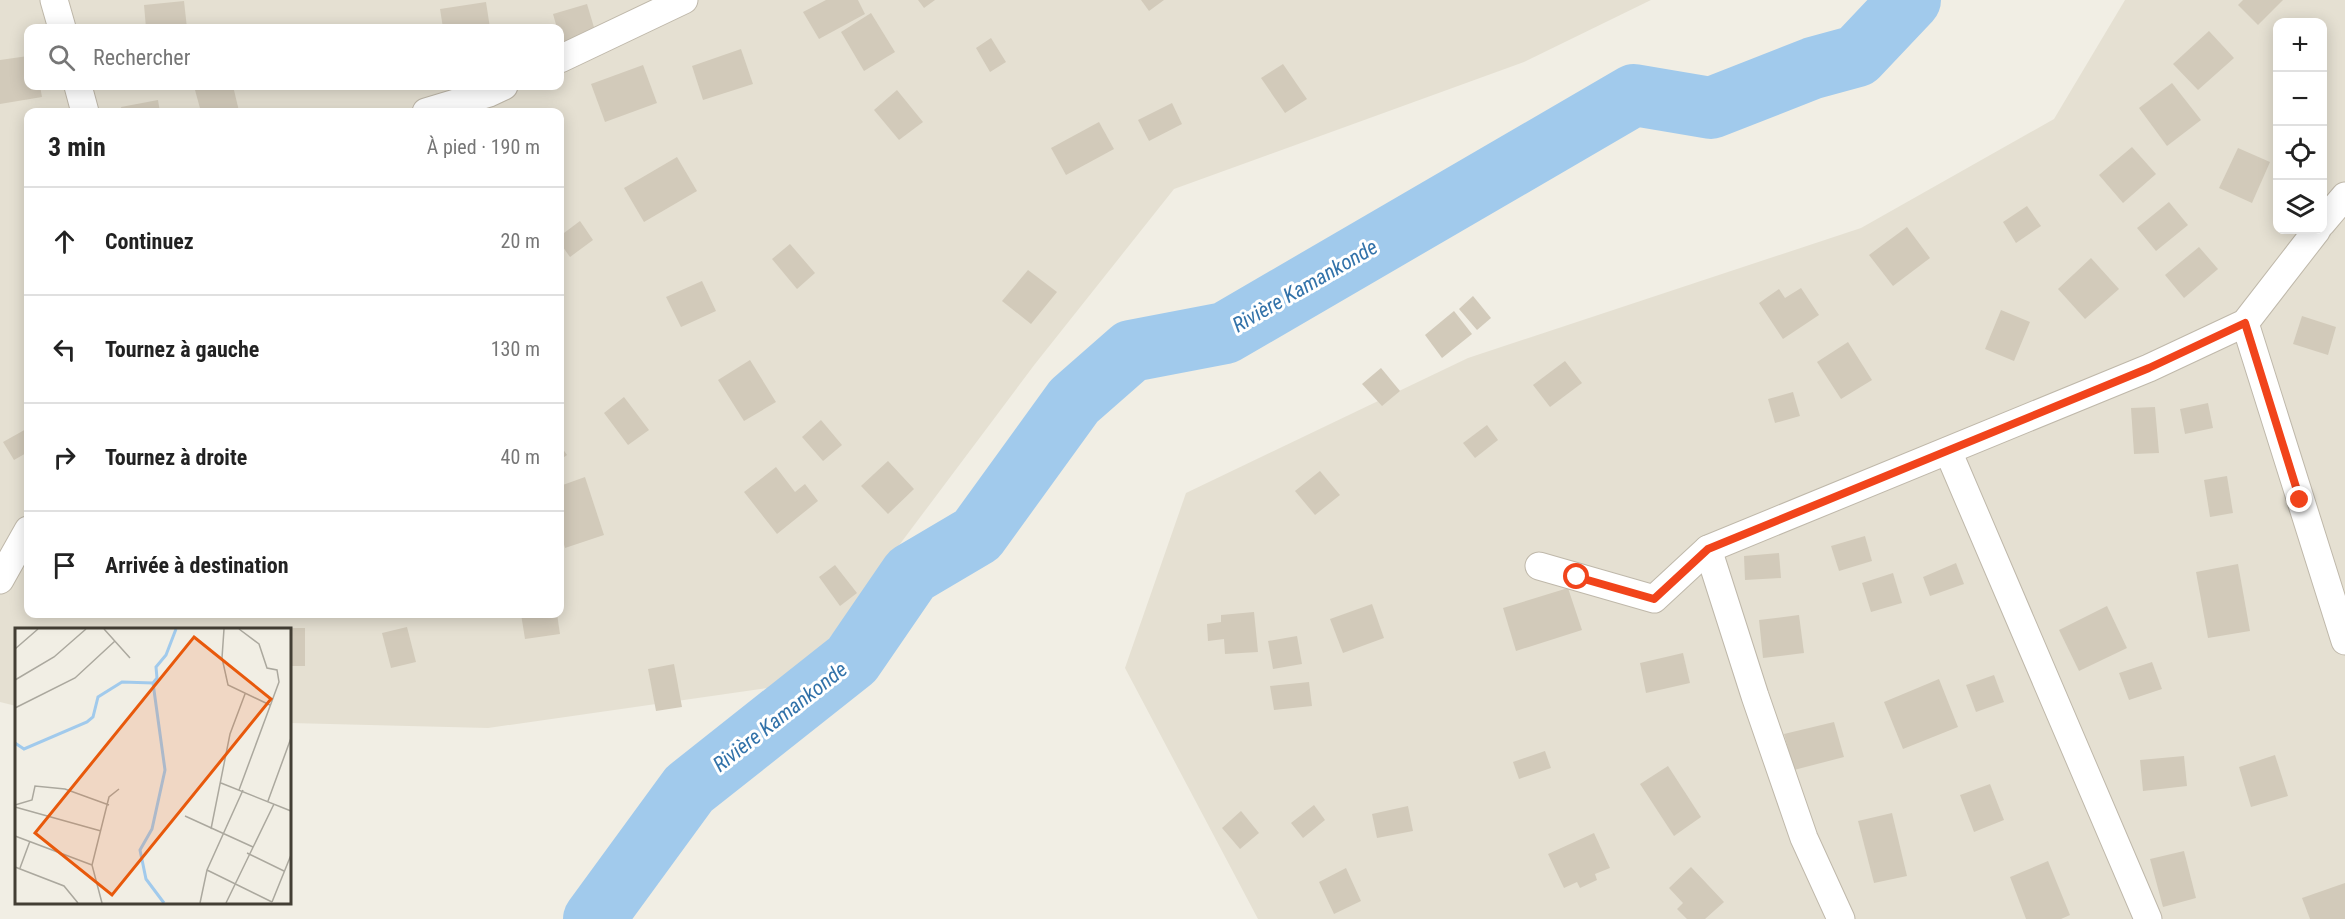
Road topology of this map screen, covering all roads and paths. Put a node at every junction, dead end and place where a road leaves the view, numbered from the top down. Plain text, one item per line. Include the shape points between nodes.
1 (54, 0) edge
2 (684, 0) edge
3 (61, 24) edge
4 (564, 57) edge
5 (79, 90) edge
6 (495, 90) edge
7 (84, 108) edge
8 (439, 108) edge
9 (2345, 196) edge
10 (2327, 217) edge
11 (2314, 234) edge
12 (2245, 323) junction
13 (1948, 452) junction
14 (24, 537) edge
15 (1708, 549) junction
16 (1539, 566) dead end
17 (0, 580) edge
18 (2345, 641) edge
19 (1841, 919) edge
20 (2148, 919) edge

1 - 3 street
2 - 4 street
5 - 7 street
6 - 8 street
9 - 10 street
11 - 12 street
12 - 13 street via 2149,368
12 - 18 street
13 - 15 street
13 - 20 street
14 - 17 street
15 - 16 street via 1654,599
15 - 19 street via 1804,838

